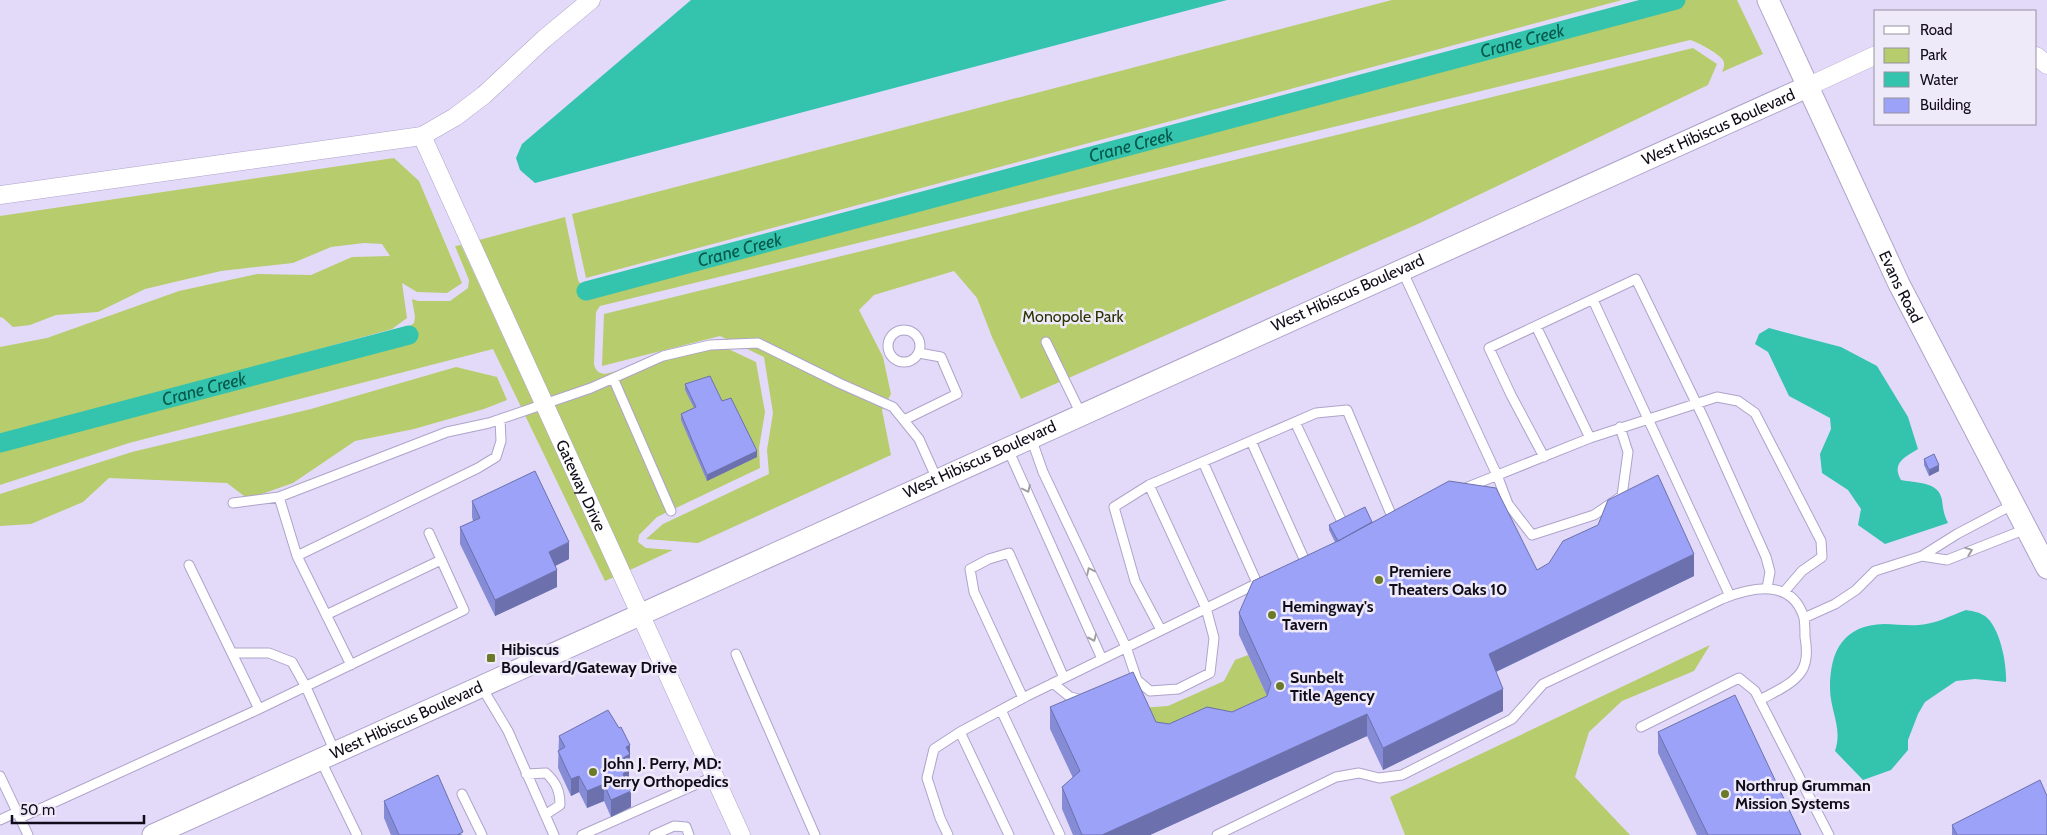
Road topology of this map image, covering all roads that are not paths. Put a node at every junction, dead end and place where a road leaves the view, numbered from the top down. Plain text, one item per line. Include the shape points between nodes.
1 (591, 0) edge
2 (1768, 0) edge
3 (1874, 55) edge
4 (2037, 57) edge
5 (2047, 65) edge
6 (1807, 87) junction
7 (422, 136) junction
8 (0, 195) edge
9 (1400, 267) junction
10 (1592, 300) junction
11 (1536, 326) junction
12 (1046, 342) dead end
13 (919, 353) dead end
14 (613, 378) junction
15 (543, 403) junction
16 (1696, 403) junction
17 (1080, 412) junction
18 (1646, 418) junction
19 (500, 419) junction
20 (904, 420) junction
21 (1295, 422) junction
22 (1620, 427) junction
23 (1030, 435) junction
24 (1590, 438) junction
25 (1251, 441) junction
26 (1007, 445) junction
27 (1544, 457) junction
28 (1203, 462) junction
29 (1497, 475) junction
30 (936, 477) junction
31 (1149, 485) junction
32 (1450, 494) edge
33 (279, 497) junction
34 (233, 503) dead end
35 (2014, 504) junction
36 (671, 512) dead end
37 (1393, 519) edge
38 (1343, 524) edge
39 (2026, 528) junction
40 (429, 533) dead end
41 (297, 556) junction
42 (1922, 556) junction
43 (441, 560) junction
44 (1305, 561) edge
45 (189, 565) dead end
46 (2047, 568) edge
47 (1767, 588) junction
48 (1784, 592) junction
49 (1730, 596) junction
50 (1206, 608) junction
51 (640, 613) junction
52 (326, 615) junction
53 (1804, 618) junction
54 (1160, 630) junction
55 (1126, 647) junction
56 (232, 653) junction
57 (736, 654) dead end
58 (1102, 659) junction
59 (351, 665) junction
60 (1064, 678) junction
61 (1053, 683) junction
62 (306, 686) junction
63 (481, 686) junction
64 (1023, 698) junction
65 (1760, 700) junction
66 (1090, 702) edge
67 (258, 709) junction
68 (1001, 710) junction
69 (1641, 727) dead end
70 (960, 732) junction
71 (327, 755) junction
72 (526, 774) junction
73 (0, 776) edge
74 (714, 776) junction
75 (462, 794) dead end
76 (18, 815) junction
77 (545, 815) junction
78 (0, 820) edge
79 (28, 835) edge
80 (153, 835) edge
81 (357, 835) edge
82 (482, 835) edge
83 (554, 835) edge
84 (582, 835) edge
85 (654, 835) edge
86 (689, 835) edge
87 (741, 835) edge
88 (815, 835) edge
89 (948, 835) edge
90 (1009, 835) edge
91 (1060, 835) edge
92 (1217, 835) edge
93 (1829, 835) edge

1 - 7 street via 484,95
2 - 6 street, Evans Road
3 - 6 street
4 - 5 street
6 - 9 street, West Hibiscus Boulevard
6 - 35 street, Evans Road via 1899,284
7 - 8 street
7 - 15 street, Gateway Drive
9 - 17 street, West Hibiscus Boulevard
9 - 29 lane
10 - 11 lane
10 - 16 lane via 1636,279
10 - 18 lane
11 - 24 lane
11 - 27 lane via 1489,348
12 - 17 lane
13 - 20 lane via 941,357 957,394
14 - 15 lane
14 - 20 lane via 672,354 710,345 758,343 893,407
14 - 36 lane
15 - 19 lane
15 - 51 street, Gateway Drive
16 - 18 lane
16 - 47 lane via 1766,558 1770,572
16 - 48 lane via 1717,397 1738,401 1755,413 1821,541 1822,557 1802,571
17 - 23 street, West Hibiscus Boulevard
18 - 22 lane
18 - 49 lane
19 - 33 lane via 447,432
19 - 41 lane via 501,441 496,457
20 - 30 lane via 919,439
21 - 25 lane
21 - 37 lane via 1316,413 1347,410
21 - 38 lane
22 - 24 lane
22 - 29 lane via 1628,452 1622,496 1594,515 1532,535 1508,504
23 - 26 street, West Hibiscus Boulevard
55 -> 23 lane via 1043,472
24 - 27 lane
25 - 28 lane
25 - 44 lane
26 - 30 street, West Hibiscus Boulevard
26 -> 58 lane
27 - 29 lane
28 - 31 lane
28 - 50 lane via 1261,582
29 - 32 lane
30 - 51 street, West Hibiscus Boulevard
31 - 50 lane
31 - 54 lane via 1114,507 1135,581
33 - 34 lane
33 - 41 lane
35 - 39 street, Evans Road
35 - 42 lane
42 -> 39 lane via 1947,560
39 - 46 street, Evans Road
40 - 43 lane
41 - 52 lane
42 - 53 lane via 1875,570 1856,590
43 - 52 lane
43 - 59 lane via 464,610
45 - 56 lane
47 - 48 lane
47 - 49 lane
48 - 53 lane via 1794,599
49 - 92 lane via 1543,684 1512,719 1402,775 1379,778 1359,773 1336,777
50 - 54 lane
50 - 55 lane via 1214,638 1210,673 1178,689 1150,691 1133,682
51 - 63 street, West Hibiscus Boulevard
51 - 74 street, Gateway Drive
52 - 59 lane
53 - 65 lane via 1806,653 1801,672 1787,685
54 - 55 lane
55 - 58 lane
56 - 62 lane via 269,653 292,662
56 - 67 lane
57 - 88 lane
58 - 60 lane
59 - 62 lane
60 - 61 lane
60 - 64 lane via 1009,553 989,559 970,569 974,592
61 - 64 lane
61 - 66 lane via 1070,697
62 - 67 lane
62 - 71 lane
63 - 71 street, West Hibiscus Boulevard
63 - 72 lane via 508,732
64 - 68 lane
65 - 69 lane via 1740,678
65 - 93 lane
67 - 76 lane
68 - 70 lane
68 - 91 lane
70 - 89 lane via 934,749 927,778
70 - 90 lane
71 - 80 street, West Hibiscus Boulevard
71 - 81 lane
72 - 77 lane
72 - 77 lane via 546,772 554,780 560,794 560,805
73 - 76 lane
74 - 84 lane
74 - 87 street, Gateway Drive
75 - 82 lane
76 - 78 lane
76 - 79 lane
77 - 83 lane
85 - 86 lane via 674,826 686,827

